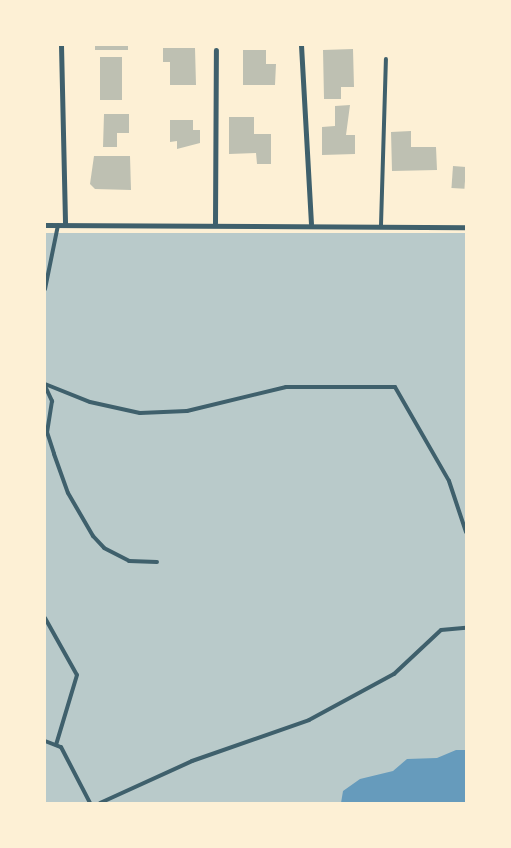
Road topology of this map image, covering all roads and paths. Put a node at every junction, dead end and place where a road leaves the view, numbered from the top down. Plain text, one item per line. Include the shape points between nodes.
1 (61, 45) edge
2 (301, 45) edge
3 (216, 50) dead end
4 (386, 59) dead end
5 (215, 223) junction
6 (311, 224) junction
7 (45, 225) edge
8 (58, 225) junction
9 (65, 225) junction
10 (381, 225) junction
11 (466, 227) edge
12 (45, 289) edge
13 (45, 385) edge
14 (466, 532) edge
15 (157, 562) dead end
16 (45, 618) edge
17 (466, 628) edge
18 (45, 741) edge
19 (56, 745) junction
20 (90, 803) edge
21 (100, 803) edge

1 - 9 street
2 - 6 street
3 - 5 street
4 - 10 lane
5 - 6 street
5 - 9 street
6 - 10 street
7 - 8 street
8 - 9 street
8 - 12 lane
10 - 11 street
13 - 14 lane via 90,402 140,413 187,411 286,387 395,387 449,481
13 - 15 lane via 52,401 47,432 68,493 93,536 104,548 129,561
16 - 19 lane via 77,675
17 - 21 lane via 441,630 394,674 308,720 192,761
18 - 19 lane
19 - 20 lane via 74,766

